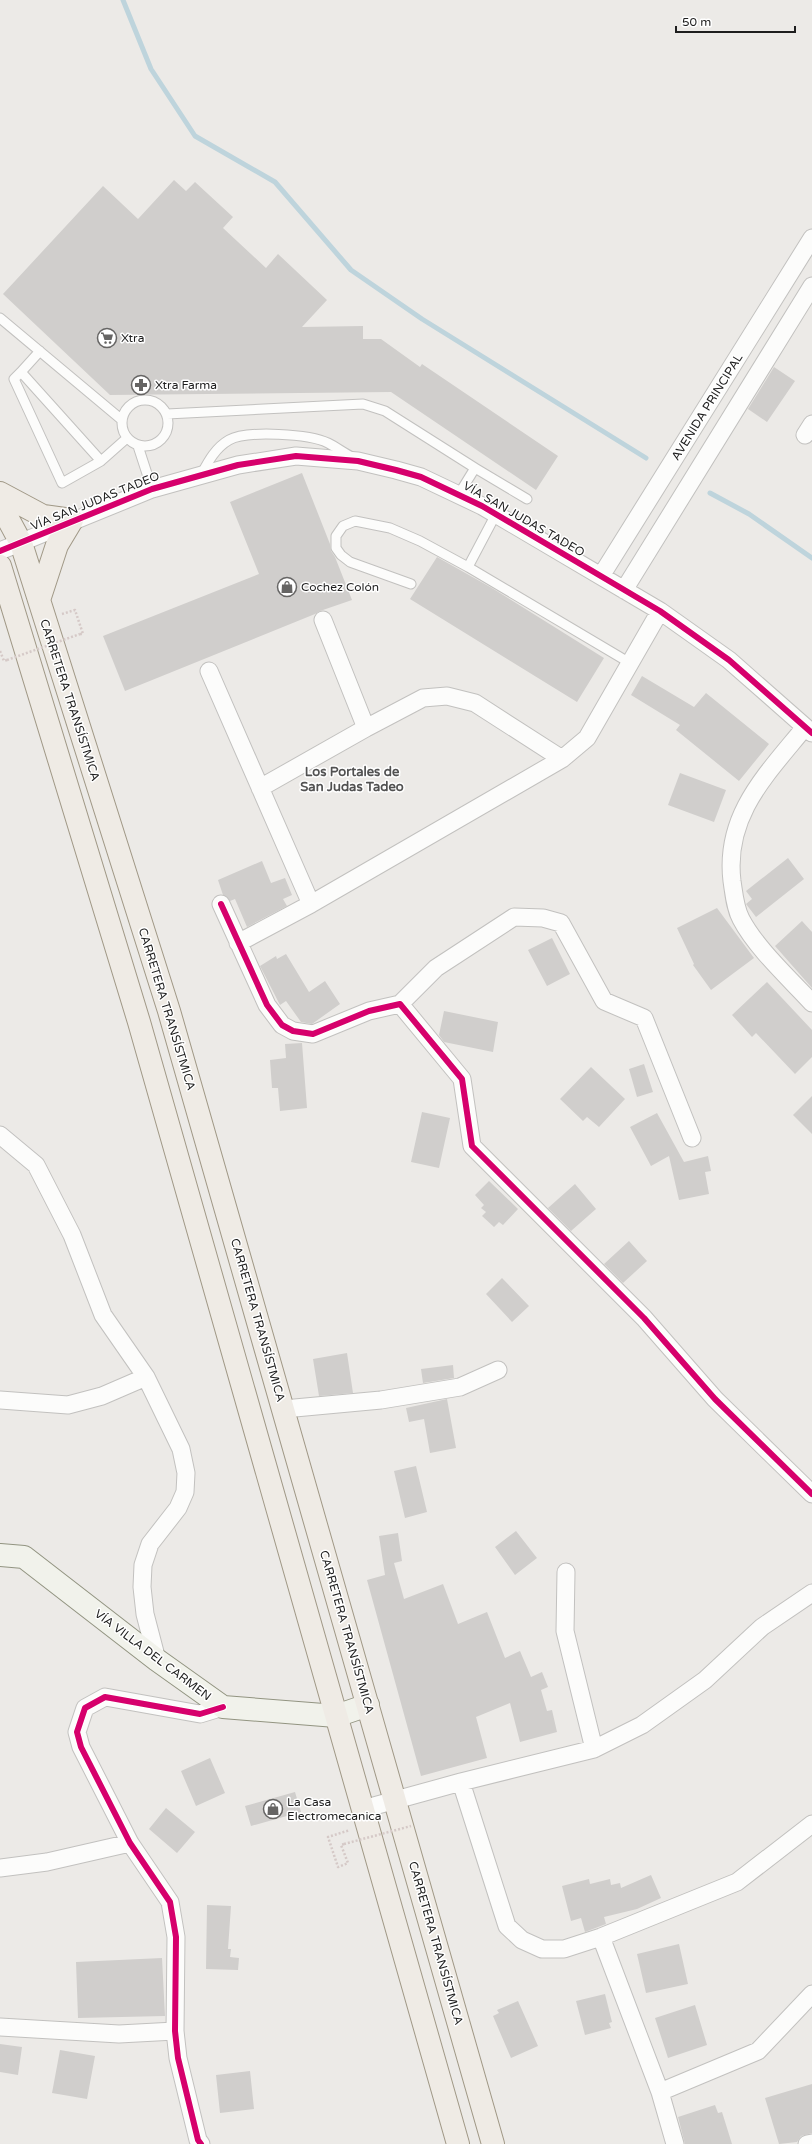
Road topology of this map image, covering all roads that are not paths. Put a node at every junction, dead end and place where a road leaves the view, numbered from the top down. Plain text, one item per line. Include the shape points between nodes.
1 (812, 238) edge
2 (812, 286) edge
3 (0, 318) edge
4 (40, 351) junction
5 (21, 372) junction
6 (166, 414) junction
7 (122, 420) junction
8 (128, 438) junction
9 (138, 446) junction
10 (358, 461) junction
11 (101, 462) junction
12 (475, 468) junction
13 (201, 475) junction
14 (152, 489) junction
15 (0, 492) edge
16 (459, 494) junction
17 (527, 499) dead end
18 (0, 504) edge
19 (496, 514) junction
20 (72, 520) junction
21 (21, 543) junction
22 (0, 551) edge
23 (0, 566) edge
24 (468, 567) junction
25 (601, 576) junction
26 (411, 584) dead end
27 (624, 590) junction
28 (39, 600) junction
29 (660, 611) junction
30 (323, 620) dead end
31 (630, 663) junction
32 (210, 671) dead end
33 (366, 728) junction
34 (808, 730) edge
35 (562, 759) junction
36 (260, 788) junction
37 (221, 904) dead end
38 (311, 904) junction
39 (238, 943) junction
40 (812, 1003) edge
41 (400, 1004) junction
42 (0, 1135) edge
43 (692, 1138) dead end
44 (498, 1370) dead end
45 (146, 1377) junction
46 (0, 1400) edge
47 (284, 1409) junction
48 (812, 1494) edge
49 (0, 1555) edge
50 (566, 1572) dead end
51 (812, 1593) edge
52 (157, 1660) junction
53 (368, 1705) junction
54 (223, 1707) junction
55 (336, 1716) junction
56 (594, 1749) junction
57 (461, 1782) junction
58 (396, 1800) junction
59 (363, 1809) junction
60 (812, 1824) edge
61 (130, 1843) junction
62 (0, 1868) edge
63 (601, 1937) junction
64 (812, 1994) edge
65 (0, 2027) edge
66 (175, 2032) junction
67 (660, 2092) junction
68 (812, 2143) edge
69 (201, 2144) edge
70 (458, 2144) edge
71 (493, 2144) edge
72 (675, 2144) edge
73 (807, 2144) edge

1 - 25 street, AVENIDA PRINCIPAL
2 - 27 street
3 - 4 lane
4 - 5 lane
4 - 7 lane
5 - 11 lane
5 - 11 lane via 14,379 62,483
6 - 7 lane via 159,405 148,400 136,402 127,409
6 - 9 lane via 168,427 162,439 151,446
6 - 12 lane via 363,404 385,411
7 - 8 lane via 123,430
8 - 9 lane
8 - 11 lane
9 - 14 lane
10 - 13 street, VÍA SAN JUDAS TADEO via 296,456 238,465
10 - 13 lane via 315,438 241,435 228,440 210,457
10 - 16 street, VÍA SAN JUDAS TADEO via 421,477
12 - 16 lane
12 - 17 lane
13 - 14 street, VÍA SAN JUDAS TADEO
14 - 20 street, VÍA SAN JUDAS TADEO
15 - 20 main road via 43,516
16 - 19 street, VÍA SAN JUDAS TADEO
18 - 21 main road, CARRETERA TRANSÍSTMICA
19 - 24 lane
19 - 25 street, VÍA SAN JUDAS TADEO
20 - 21 street, VÍA SAN JUDAS TADEO
20 - 28 main road via 57,545
21 - 22 street, VÍA SAN JUDAS TADEO
21 - 28 main road, CARRETERA TRANSÍSTMICA
23 - 55 main road via 139,1022
24 - 26 lane via 420,540 390,528 355,521 343,526 336,536 336,548 341,555 350,562
24 - 31 lane
25 - 27 street, VÍA SAN JUDAS TADEO
27 - 29 street, VÍA SAN JUDAS TADEO
28 - 47 main road, CARRETERA TRANSÍSTMICA via 170,1012
29 - 31 street
29 - 34 street, VÍA SAN JUDAS TADEO via 728,660
30 - 33 street
31 - 35 street via 587,738
32 - 36 street
33 - 35 street via 423,698 447,696 475,703
33 - 36 street
34 - 40 street via 755,788 742,811 734,838 731,874 740,918 751,936
35 - 38 street
36 - 38 street
37 - 39 street
38 - 39 street
39 - 41 street via 267,1005 282,1025 293,1031 313,1034 369,1011
41 - 43 street via 436,968 514,917 543,918 561,922 604,1001 644,1018
41 - 48 street via 462,1080 472,1146 644,1318 715,1399
42 - 45 street via 36,1165 72,1235 104,1315
44 - 47 street via 460,1387 381,1400
45 - 46 street via 102,1396 68,1405
45 - 52 street via 181,1449 186,1473 185,1492 178,1508 150,1544 143,1565 145,1614
47 - 53 main road, CARRETERA TRANSÍSTMICA
49 - 52 street, VÍA VILLA DEL CARMEN via 24,1557
50 - 56 street via 565,1631
51 - 56 street via 762,1627 705,1680 642,1725
52 - 54 street, VÍA VILLA DEL CARMEN
53 - 55 street, VÍA VILLA DEL CARMEN
53 - 58 main road, CARRETERA TRANSÍSTMICA
54 - 55 street, VÍA VILLA DEL CARMEN
54 - 61 street via 200,1714 105,1697 85,1708 77,1732 81,1747
55 - 59 main road
56 - 57 street
57 - 58 street
57 - 63 street via 507,1926 522,1940 542,1949 564,1949
58 - 59 street
58 - 71 main road, CARRETERA TRANSÍSTMICA
59 - 70 main road
60 - 63 street via 737,1882
61 - 62 street via 47,1862
61 - 66 street via 170,1902 176,1937
63 - 67 street
64 - 67 street via 758,2051
65 - 66 street via 119,2034
66 - 69 street via 178,2058
67 - 72 street
68 - 73 street

